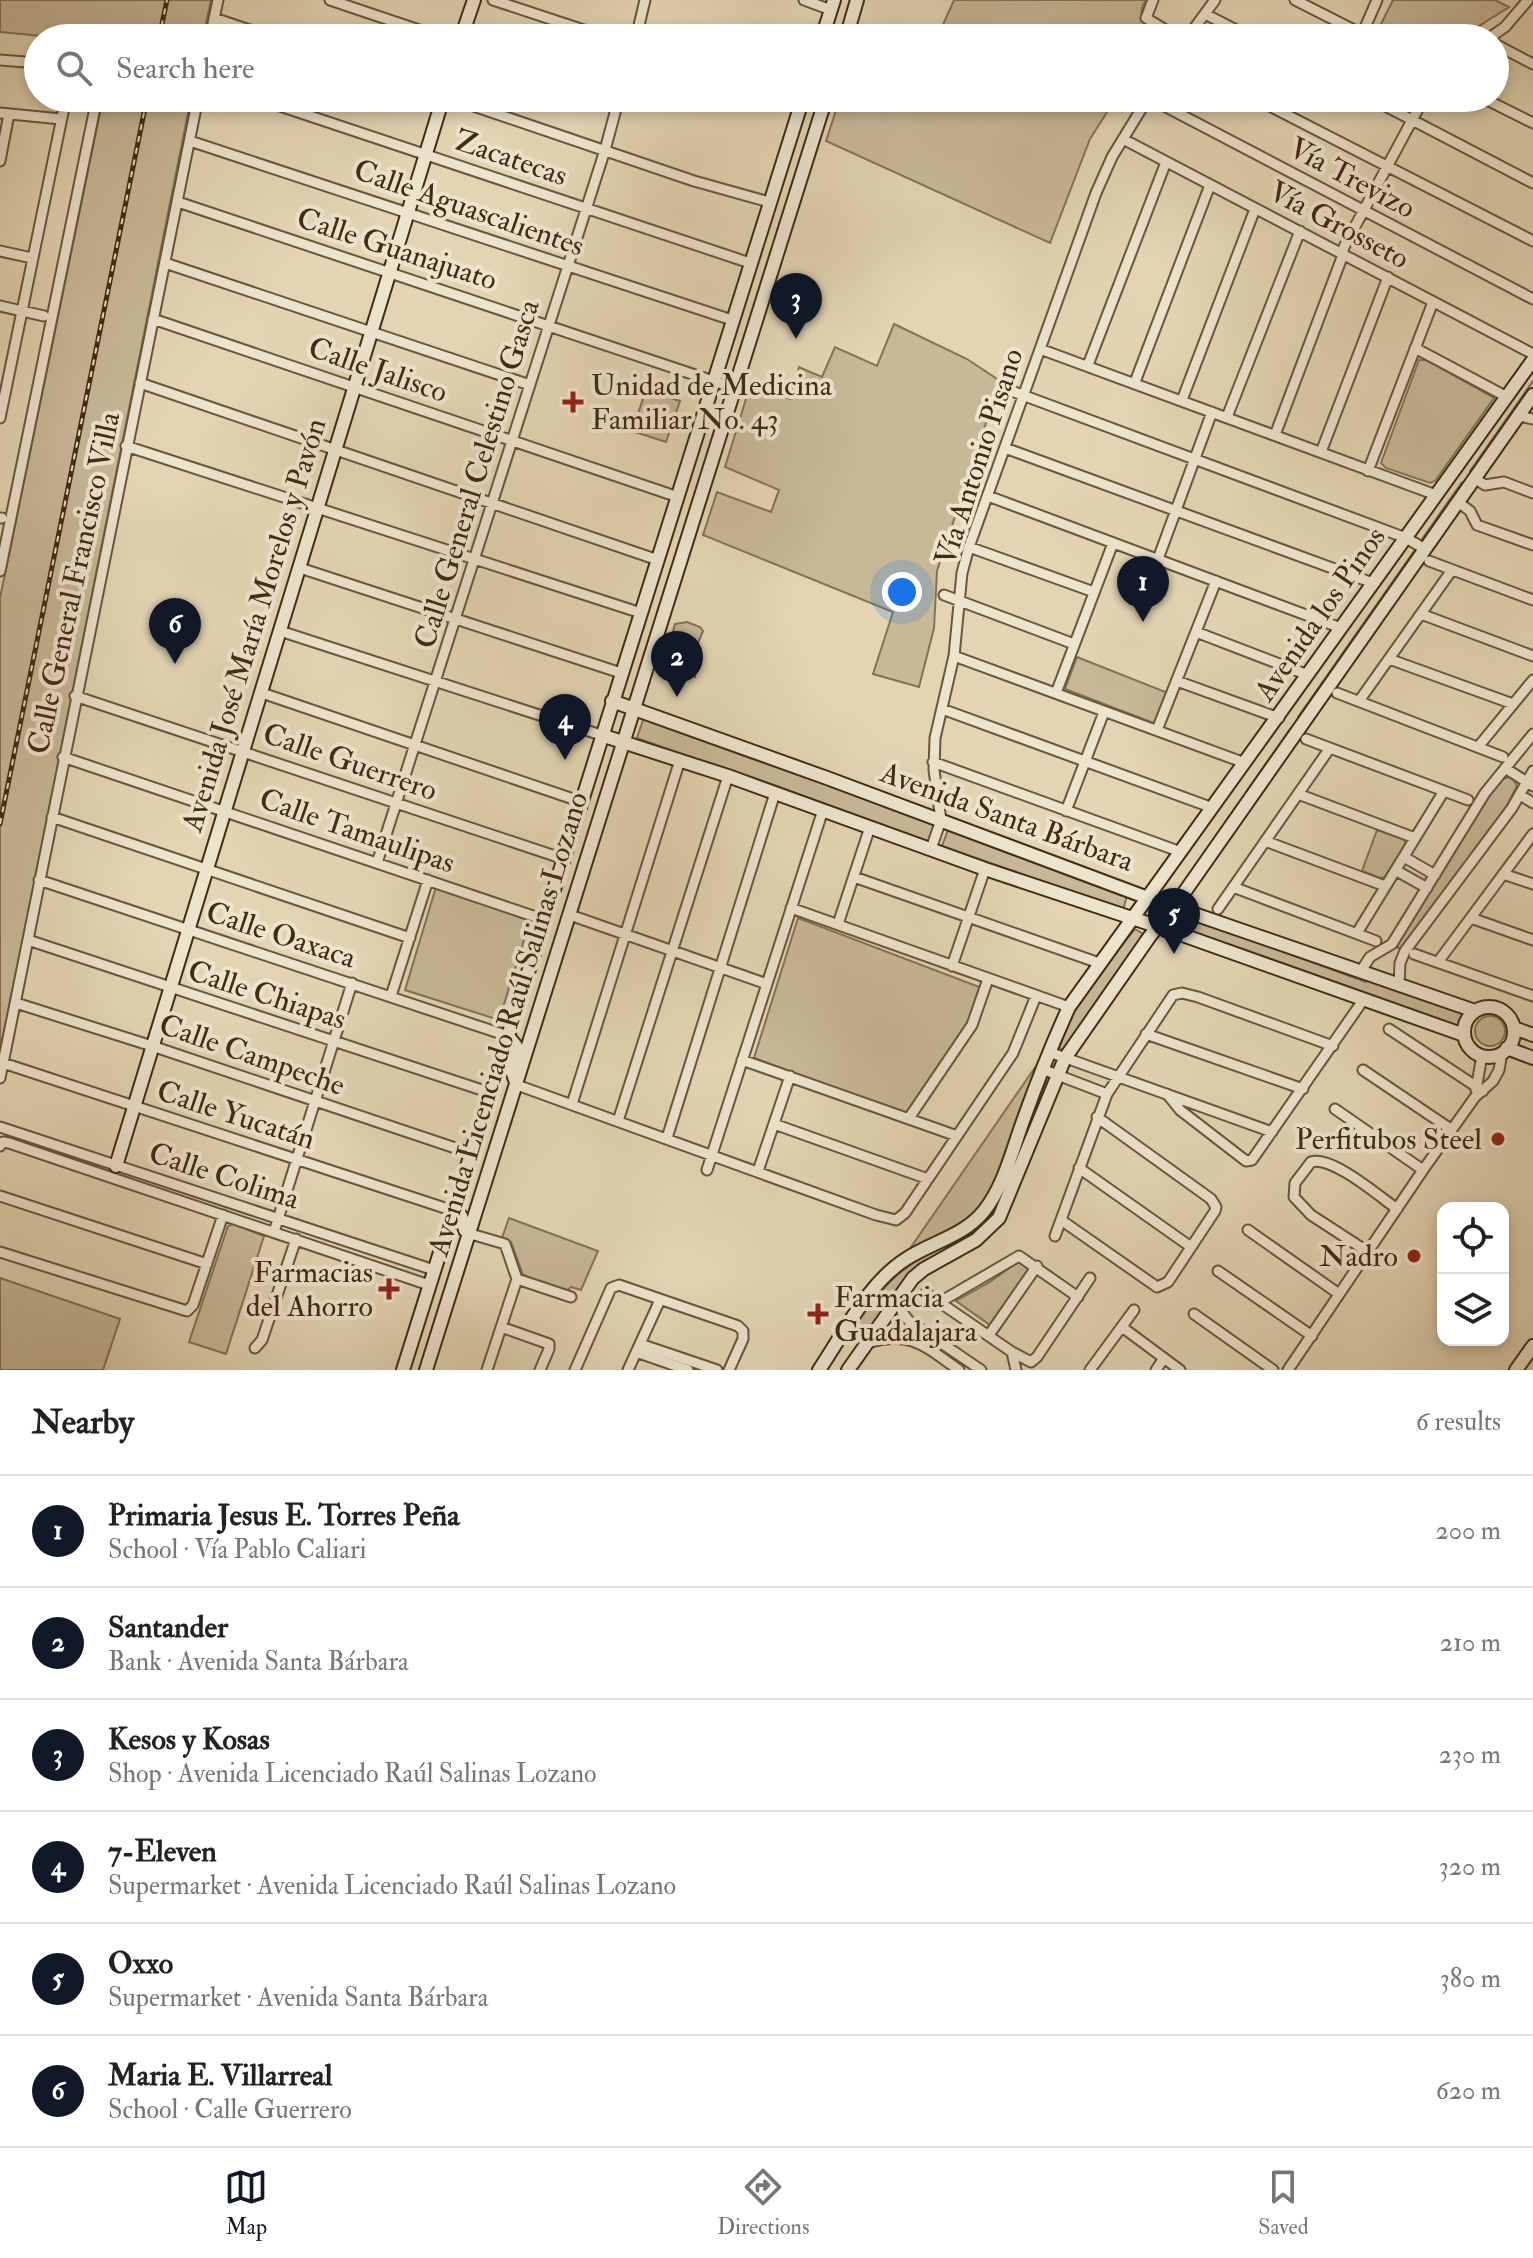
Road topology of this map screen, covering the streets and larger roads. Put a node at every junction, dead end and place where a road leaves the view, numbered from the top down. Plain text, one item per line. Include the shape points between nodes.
1 (218, 0) edge
2 (330, 0) edge
3 (474, 0) edge
4 (493, 0) edge
5 (645, 0) edge
6 (804, 0) edge
7 (857, 0) edge
8 (1153, 0) edge
9 (1215, 0) edge
10 (1295, 0) edge
11 (1377, 0) edge
12 (1529, 1) edge
13 (833, 5) edge
14 (1205, 14) junction
15 (214, 18) junction
16 (213, 24) edge
17 (232, 24) edge
18 (401, 24) edge
19 (466, 24) edge
20 (566, 24) edge
21 (639, 24) edge
22 (827, 24) edge
23 (850, 24) edge
24 (1156, 24) edge
25 (1198, 24) edge
26 (1225, 24) edge
27 (1340, 24) edge
28 (1367, 24) edge
29 (1508, 24) edge
30 (1509, 51) edge
31 (0, 60) edge
32 (24, 62) edge
33 (1533, 64) edge
34 (1509, 111) edge
35 (63, 112) edge
36 (94, 112) edge
37 (195, 112) edge
38 (298, 112) edge
39 (438, 112) edge
40 (492, 112) edge
41 (615, 112) edge
42 (796, 112) edge
43 (822, 112) edge
44 (1139, 112) edge
45 (1175, 112) edge
46 (1281, 112) edge
47 (1397, 112) edge
48 (1416, 112) edge
49 (5, 114) edge
50 (61, 119) junction
51 (1412, 120) junction
52 (1533, 123) edge
53 (1123, 139) junction
54 (190, 141) junction
55 (605, 150) junction
56 (425, 154) junction
57 (0, 161) edge
58 (1166, 162) junction
59 (1386, 167) junction
60 (1533, 183) edge
61 (1210, 185) junction
62 (178, 202) junction
63 (769, 202) junction
64 (586, 209) junction
65 (1255, 209) junction
66 (1362, 211) junction
67 (408, 212) junction
68 (1300, 231) junction
69 (1533, 241) edge
70 (0, 251) edge
71 (1342, 254) junction
72 (32, 258) junction
73 (165, 263) junction
74 (750, 263) junction
75 (567, 266) junction
76 (389, 272) junction
77 (1388, 277) junction
78 (1533, 299) edge
79 (1433, 302) junction
80 (0, 306) edge
81 (22, 311) junction
82 (44, 316) dead end
83 (153, 319) junction
84 (732, 320) junction
85 (548, 325) junction
86 (371, 331) junction
87 (1415, 348) junction
88 (1040, 349) junction
89 (1533, 357) edge
90 (0, 361) edge
91 (11, 364) junction
92 (1088, 365) junction
93 (714, 380) junction
94 (1135, 382) junction
95 (140, 383) junction
96 (530, 385) junction
97 (353, 387) junction
98 (737, 389) junction
99 (1009, 390) dead end
100 (1533, 395) edge
101 (1023, 396) junction
102 (1507, 397) junction
103 (1182, 400) junction
104 (1212, 412) junction
105 (1519, 416) junction
106 (1227, 417) junction
107 (0, 418) edge
108 (1533, 419) edge
109 (1275, 435) junction
110 (512, 441) junction
111 (126, 446) junction
112 (1005, 448) junction
113 (334, 450) junction
114 (1321, 452) junction
115 (1194, 460) junction
116 (1455, 469) junction
117 (1368, 471) junction
118 (1473, 480) junction
119 (1533, 493) edge
120 (1436, 495) junction
121 (988, 496) junction
122 (678, 497) junction
123 (1458, 502) junction
124 (493, 503) junction
125 (317, 510) junction
126 (1176, 510) junction
127 (1406, 538) junction
128 (1113, 543) junction
129 (1533, 545) edge
130 (969, 547) junction
131 (1427, 555) junction
132 (1158, 559) junction
133 (658, 560) junction
134 (474, 561) junction
135 (300, 568) junction
136 (1452, 570) junction
137 (0, 571) edge
138 (1216, 581) junction
139 (1373, 583) junction
140 (1094, 592) junction
141 (944, 595) dead end
142 (1533, 600) edge
143 (961, 601) junction
144 (641, 613) junction
145 (1421, 614) junction
146 (455, 620) junction
147 (1341, 628) junction
148 (280, 631) junction
149 (1196, 632) junction
150 (1074, 644) junction
151 (954, 656) junction
152 (1533, 656) edge
153 (1389, 659) junction
154 (621, 673) junction
155 (1308, 675) junction
156 (1533, 680) edge
157 (437, 681) junction
158 (1177, 681) junction
159 (262, 693) junction
160 (1056, 693) junction
161 (1337, 693) dead end
162 (75, 696) junction
163 (612, 701) junction
164 (1359, 701) junction
165 (1513, 704) junction
166 (634, 708) junction
167 (942, 709) junction
168 (1104, 712) junction
169 (1280, 716) junction
170 (1157, 730) junction
171 (1304, 733) junction
172 (1533, 734) edge
173 (601, 735) junction
174 (623, 742) junction
175 (416, 746) junction
176 (1478, 747) junction
177 (1330, 748) junction
178 (244, 751) junction
179 (63, 757) junction
180 (1503, 757) dead end
181 (680, 760) junction
182 (933, 762) junction
183 (1084, 762) junction
184 (1245, 763) junction
185 (1505, 768) junction
186 (1533, 771) edge
187 (728, 776) junction
188 (1530, 784) edge
189 (1228, 787) junction
190 (1444, 791) junction
191 (775, 793) junction
192 (1298, 794) junction
193 (1520, 795) junction
194 (1468, 800) dead end
195 (1249, 801) junction
196 (582, 802) junction
197 (1533, 803) edge
198 (397, 805) junction
199 (1213, 808) junction
200 (823, 810) junction
201 (1066, 811) junction
202 (226, 812) junction
203 (52, 817) junction
204 (941, 820) junction
205 (870, 827) junction
206 (1533, 834) edge
207 (1415, 838) junction
208 (1265, 841) junction
209 (931, 849) junction
210 (1181, 852) junction
211 (1404, 857) junction
212 (564, 859) junction
213 (377, 863) junction
214 (985, 869) junction
215 (207, 870) junction
216 (1397, 871) junction
217 (1503, 874) junction
218 (1435, 875) junction
219 (854, 877) junction
220 (39, 880) junction
221 (428, 880) junction
222 (1533, 884) edge
223 (1385, 886) junction
224 (1233, 887) junction
225 (1427, 888) junction
226 (1148, 898) junction
227 (791, 908) junction
228 (1180, 909) junction
229 (1218, 909) dead end
230 (570, 915) junction
231 (969, 918) junction
232 (1133, 918) junction
233 (1471, 918) junction
234 (545, 920) junction
235 (838, 924) junction
236 (1158, 927) junction
237 (188, 930) junction
238 (1177, 933) junction
239 (1357, 933) junction
240 (625, 935) junction
241 (410, 938) junction
242 (28, 940) junction
243 (1533, 940) edge
244 (1376, 941) dead end
245 (1388, 948) junction
246 (673, 951) junction
247 (1414, 954) dead end
248 (1402, 957) junction
249 (1438, 962) junction
250 (1099, 963) junction
251 (952, 966) junction
252 (719, 968) junction
253 (1361, 971) junction
254 (988, 979) junction
255 (352, 983) junction
256 (767, 984) junction
257 (1399, 985) junction
258 (170, 988) junction
259 (391, 996) junction
260 (1036, 996) junction
261 (1533, 996) edge
262 (1364, 999) junction
263 (16, 1003) junction
264 (1069, 1007) junction
265 (1475, 1011) junction
266 (1514, 1028) junction
267 (1389, 1029) dead end
268 (1146, 1034) junction
269 (1464, 1035) junction
270 (1533, 1035) edge
271 (508, 1036) junction
272 (332, 1042) junction
273 (152, 1046) junction
274 (1333, 1046) junction
275 (1505, 1050) junction
276 (1049, 1052) junction
277 (1482, 1055) junction
278 (1065, 1058) junction
279 (1533, 1058) edge
280 (742, 1060) junction
281 (3, 1063) junction
282 (1042, 1069) junction
283 (1363, 1070) dead end
284 (1057, 1075) junction
285 (790, 1076) junction
286 (1117, 1076) junction
287 (0, 1078) edge
288 (517, 1085) junction
289 (1303, 1089) junction
290 (1478, 1091) junction
291 (491, 1093) junction
292 (1107, 1094) junction
293 (1167, 1094) junction
294 (313, 1101) junction
295 (572, 1104) junction
296 (134, 1107) junction
297 (1335, 1109) dead end
298 (1097, 1117) junction
299 (909, 1118) junction
300 (618, 1121) junction
301 (774, 1124) junction
302 (0, 1127) edge
303 (1452, 1130) junction
304 (1272, 1132) junction
305 (957, 1136) junction
306 (667, 1138) junction
307 (0, 1145) edge
308 (473, 1154) junction
309 (712, 1154) junction
310 (295, 1159) junction
311 (116, 1166) junction
312 (1079, 1168) junction
313 (707, 1170) dead end
314 (1423, 1170) junction
315 (758, 1171) junction
316 (928, 1179) junction
317 (484, 1192) junction
318 (0, 1196) edge
319 (1397, 1209) junction
320 (454, 1211) junction
321 (223, 1215) junction
322 (278, 1218) junction
323 (1061, 1220) junction
324 (1248, 1230) dead end
325 (274, 1232) junction
326 (471, 1234) junction
327 (1055, 1236) dead end
328 (296, 1239) junction
329 (1191, 1247) junction
330 (0, 1252) edge
331 (1368, 1252) junction
332 (207, 1264) junction
333 (1037, 1266) junction
334 (434, 1270) junction
335 (1218, 1271) dead end
336 (1090, 1278) dead end
337 (517, 1279) junction
338 (429, 1285) junction
339 (926, 1293) dead end
340 (1339, 1294) junction
341 (900, 1295) junction
342 (571, 1297) dead end
343 (1078, 1297) junction
344 (660, 1300) junction
345 (940, 1302) junction
346 (1134, 1310) dead end
347 (1194, 1314) dead end
348 (501, 1327) junction
349 (1122, 1327) junction
350 (989, 1335) junction
351 (1312, 1336) junction
352 (841, 1338) junction
353 (1533, 1346) edge
354 (255, 1348) dead end
355 (638, 1348) junction
356 (864, 1348) junction
357 (950, 1350) junction
358 (1012, 1352) junction
359 (1164, 1358) junction
360 (944, 1360) junction
361 (1031, 1366) edge
362 (403, 1370) edge
363 (426, 1370) edge
364 (487, 1370) edge
365 (540, 1370) edge
366 (575, 1370) edge
367 (628, 1370) edge
368 (688, 1370) edge
369 (717, 1370) edge
370 (729, 1370) edge
371 (819, 1370) edge
372 (848, 1370) edge
373 (959, 1370) edge
374 (981, 1370) edge
375 (1016, 1370) edge
376 (1090, 1370) edge
377 (1156, 1370) edge
378 (1180, 1370) edge
379 (1273, 1370) edge
380 (1288, 1370) edge
381 (1516, 1370) edge

1 - 15 street
2 - 18 street
3 - 19 street
4 - 20 street
5 - 21 street
6 - 13 street
7 - 23 street
8 - 24 street via 1146,18
9 - 14 street
10 - 27 street
11 - 28 street
12 - 29 street
13 - 22 street
14 - 25 street
14 - 26 street
15 - 16 street
15 - 17 street
30 - 33 street
31 - 32 street
34 - 52 street
35 - 50 street
36 - 137 street
37 - 54 street, Calle General Francisco Villa
38 - 56 street, Zacatecas
39 - 56 street, Avenida José María Morelos y Pavón
40 - 55 street
41 - 55 street, Calle General Celestino Gasca
42 - 63 street, Avenida Licenciado Raúl Salinas Lozano
43 - 98 street, Avenida Licenciado Raúl Salinas Lozano
44 - 53 street, Vía Antonio Pisano
45 - 66 street, Vía Trevizo
46 - 59 street
47 - 51 street
48 - 51 street
49 - 50 street
49 - 57 street
50 - 72 street
51 - 59 street
51 - 60 street
53 - 58 street, Vía Grosseto
53 - 88 street, Vía Antonio Pisano via 1096,193
54 - 62 street, Calle General Francisco Villa
54 - 67 street, Calle Aguascalientes
55 - 63 street
55 - 64 street, Calle General Celestino Gasca
56 - 64 street, Zacatecas
56 - 67 street, Avenida José María Morelos y Pavón
58 - 61 street, Vía Grosseto
58 - 92 street
59 - 66 street
59 - 69 street
61 - 65 street, Vía Grosseto
61 - 94 street
62 - 73 street, Calle General Francisco Villa
62 - 76 street, Calle Guanajuato
63 - 74 street, Avenida Licenciado Raúl Salinas Lozano
64 - 74 street, Zacatecas
64 - 75 street, Calle General Celestino Gasca
65 - 68 street, Vía Grosseto
65 - 103 street
66 - 71 street
66 - 78 street, Vía Trevizo
67 - 75 street, Calle Aguascalientes
67 - 76 street, Avenida José María Morelos y Pavón
68 - 71 street, Vía Grosseto
68 - 106 street
70 - 72 street
71 - 77 street, Vía Grosseto
71 - 109 street
72 - 81 street
73 - 83 street, Calle General Francisco Villa
73 - 86 street
74 - 84 street, Avenida Licenciado Raúl Salinas Lozano
75 - 84 street, Calle Aguascalientes
75 - 85 street, Calle General Celestino Gasca
76 - 85 street, Calle Guanajuato
76 - 86 street, Avenida José María Morelos y Pavón
77 - 79 street, Vía Grosseto
77 - 114 street
79 - 87 street
79 - 89 street, Vía Grosseto
80 - 81 street
81 - 82 street
81 - 91 street
83 - 95 street, Calle General Francisco Villa
83 - 97 street, Calle Jalisco
84 - 93 street, Avenida Licenciado Raúl Salinas Lozano
85 - 93 street, Calle Guanajuato
85 - 96 street, Calle General Celestino Gasca
86 - 96 street
86 - 97 street, Avenida José María Morelos y Pavón
87 - 102 street
87 - 117 street
88 - 92 street
88 - 101 street, Vía Antonio Pisano
89 - 102 street, Avenida los Pinos
90 - 91 street
91 - 107 street
92 - 94 street
93 - 98 street, Calle Guanajuato
93 - 122 street, Avenida Licenciado Raúl Salinas Lozano
94 - 103 street
95 - 111 street, Calle General Francisco Villa
95 - 113 street
96 - 110 street, Calle General Celestino Gasca
97 - 110 street, Calle Jalisco
97 - 113 street, Avenida José María Morelos y Pavón
98 - 166 street, Avenida Licenciado Raúl Salinas Lozano
99 - 101 street
100 - 105 street, Avenida los Pinos
101 - 112 street, Vía Antonio Pisano
101 - 115 street
102 - 116 street, Avenida los Pinos
103 - 104 street
104 - 106 street
104 - 115 street
105 - 108 street
105 - 118 street, Avenida los Pinos
106 - 109 street
109 - 114 street
110 - 122 street, Calle Jalisco
110 - 124 street, Calle General Celestino Gasca
111 - 125 street
111 - 162 street, Calle General Francisco Villa
112 - 121 street, Vía Antonio Pisano
112 - 126 street
113 - 124 street
113 - 125 street, Avenida José María Morelos y Pavón
114 - 117 street
115 - 126 street
115 - 127 street
116 - 118 street
116 - 120 street, Avenida los Pinos
117 - 120 street
118 - 119 street via 1485,485 1504,482
118 - 123 street, Avenida los Pinos
120 - 127 street, Avenida los Pinos
121 - 128 street
121 - 130 street, Vía Antonio Pisano
122 - 133 street, Avenida Licenciado Raúl Salinas Lozano
123 - 129 street via 1477,525
123 - 131 street, Avenida los Pinos
124 - 133 street
124 - 134 street, Calle General Celestino Gasca
125 - 134 street
125 - 135 street, Avenida José María Morelos y Pavón
126 - 132 street
126 - 139 street
127 - 131 street
127 - 139 street, Avenida los Pinos
128 - 132 street
128 - 140 street
130 - 140 street
130 - 143 street, Vía Antonio Pisano
131 - 136 street
131 - 171 street, Avenida los Pinos
132 - 138 street
133 - 144 street, Avenida Licenciado Raúl Salinas Lozano
134 - 144 street
134 - 146 street, Calle General Celestino Gasca
135 - 146 street
135 - 148 street, Avenida José María Morelos y Pavón
136 - 142 street
136 - 145 street
138 - 147 street
138 - 149 street
139 - 147 street, Avenida los Pinos
140 - 150 street
141 - 143 street
143 - 150 street
143 - 151 street, Vía Antonio Pisano
144 - 154 street, Avenida Licenciado Raúl Salinas Lozano
145 - 152 street
145 - 153 street
146 - 154 street
146 - 157 street, Calle General Celestino Gasca
147 - 155 street, Avenida los Pinos
148 - 157 street
148 - 159 street, Avenida José María Morelos y Pavón
149 - 155 street
149 - 158 street
150 - 160 street
151 - 160 street
151 - 167 street, Vía Antonio Pisano
153 - 164 street
153 - 165 street
154 - 163 street, Avenida Licenciado Raúl Salinas Lozano
155 - 169 street, Avenida los Pinos
156 - 165 street
157 - 173 street
157 - 175 street, Calle General Celestino Gasca
158 - 169 street
158 - 170 street
159 - 175 street
159 - 178 street, Avenida José María Morelos y Pavón
160 - 168 street
161 - 164 street
162 - 178 street, Calle Guerrero
162 - 179 street, Calle General Francisco Villa
163 - 166 street, Avenida Santa Bárbara
163 - 173 street, Avenida Licenciado Raúl Salinas Lozano
164 - 176 street
165 - 176 street
166 - 174 street, Avenida Licenciado Raúl Salinas Lozano
166 - 204 street, Avenida Santa Bárbara
167 - 182 street, Vía Antonio Pisano
167 - 183 street
168 - 170 street
168 - 183 street
169 - 171 street
169 - 184 street, Avenida los Pinos
170 - 184 street
171 - 177 street
171 - 195 street, Avenida los Pinos
172 - 185 street
173 - 174 street, Avenida Santa Bárbara
173 - 196 street, Avenida Licenciado Raúl Salinas Lozano
174 - 181 street, Avenida Santa Bárbara
174 - 230 street, Avenida Licenciado Raúl Salinas Lozano
175 - 196 street
175 - 198 street, Calle General Celestino Gasca
176 - 180 street
177 - 190 street
177 - 192 street
178 - 198 street, Calle Guerrero
178 - 202 street, Avenida José María Morelos y Pavón
179 - 202 street, Calle Tamaulipas
179 - 203 street, Calle General Francisco Villa
181 - 187 street, Avenida Santa Bárbara
181 - 240 street
182 - 201 street
182 - 204 street, Vía Antonio Pisano
183 - 199 street
183 - 201 street
184 - 189 street, Avenida los Pinos
185 - 188 street
185 - 218 street
186 - 188 street
187 - 191 street, Avenida Santa Bárbara
187 - 246 street
188 - 193 street
189 - 195 street
189 - 199 street, Avenida los Pinos
190 - 194 street
190 - 207 street
191 - 200 street, Avenida Santa Bárbara
191 - 252 street
192 - 207 street
192 - 208 street
193 - 197 street
193 - 248 street
195 - 228 street, Avenida los Pinos
196 - 212 street, Avenida Licenciado Raúl Salinas Lozano
198 - 212 street, Calle Guerrero
198 - 213 street, Calle General Celestino Gasca
199 - 210 street, Avenida los Pinos
200 - 205 street, Avenida Santa Bárbara
200 - 227 street
201 - 210 street
202 - 213 street, Calle Tamaulipas
202 - 215 street, Avenida José María Morelos y Pavón
203 - 215 street
203 - 220 street, Calle General Francisco Villa
204 - 209 street, Vía Antonio Pisano
204 - 226 street, Avenida Santa Bárbara
205 - 209 street, Avenida Santa Bárbara
205 - 219 street
206 - 217 street
207 - 211 street
208 - 223 street
208 - 224 street
209 - 214 street, Avenida Santa Bárbara
210 - 226 street, Avenida los Pinos
211 - 216 street
211 - 218 street
212 - 234 street, Avenida Licenciado Raúl Salinas Lozano
213 - 221 street, Calle Tamaulipas
214 - 231 street
214 - 232 street, Avenida Santa Bárbara
215 - 237 street, Avenida José María Morelos y Pavón
215 - 241 street
216 - 223 street
216 - 225 street
217 - 222 street
217 - 233 street
218 - 225 street
219 - 231 street
219 - 235 street
220 - 237 street, Calle Oaxaca
220 - 242 street, Calle General Francisco Villa
221 - 234 street, Calle Tamaulipas
221 - 241 street
223 - 239 street
224 - 229 street
224 - 239 street
225 - 245 street
226 - 228 street, Avenida Santa Bárbara
226 - 232 street
227 - 235 street
227 - 256 street
228 - 236 street, Avenida los Pinos
228 - 238 street via 1174,919
228 - 253 street, Avenida Santa Bárbara
230 - 240 street
230 - 288 street, Avenida Licenciado Raúl Salinas Lozano
231 - 250 street
231 - 251 street
232 - 236 street, Avenida Santa Bárbara
232 - 250 street
233 - 243 street
233 - 249 street
234 - 271 street, Avenida Licenciado Raúl Salinas Lozano
235 - 251 street
236 - 238 street, Avenida Santa Bárbara
236 - 278 street
237 - 255 street, Calle Oaxaca
237 - 258 street, Avenida José María Morelos y Pavón
238 - 262 street, Avenida Santa Bárbara
239 - 244 street
240 - 246 street
240 - 295 street
241 - 259 street
242 - 258 street, Calle Chiapas
242 - 263 street, Calle General Francisco Villa
245 - 248 street
245 - 253 street via 1370,957
246 - 252 street
246 - 300 street
247 - 249 street
248 - 257 street
249 - 261 street
250 - 264 street
251 - 254 street
252 - 256 street
252 - 306 street
253 - 257 street, Avenida Santa Bárbara
254 - 260 street
254 - 299 street via 965,1037
255 - 259 street, Calle Oaxaca
255 - 272 street
256 - 280 street
257 - 265 street, Avenida Santa Bárbara
258 - 272 street, Calle Chiapas
258 - 273 street, Avenida José María Morelos y Pavón
259 - 271 street, Calle Oaxaca
260 - 264 street
260 - 305 street via 1013,1053
262 - 269 street, Avenida Santa Bárbara
262 - 274 street
263 - 273 street, Calle Campeche
263 - 281 street, Calle General Francisco Villa
264 - 276 street
265 - 266 street via 1496,1008
265 - 269 street
266 - 270 street
266 - 275 street
267 - 290 street
268 - 274 street via 1177,993
268 - 286 street
268 - 289 street
269 - 277 street
271 - 288 street via 516,1046 512,1071
271 - 291 street, Avenida Licenciado Raúl Salinas Lozano
272 - 291 street, Calle Chiapas
272 - 294 street
273 - 294 street, Calle Campeche
273 - 296 street, Avenida José María Morelos y Pavón
274 - 289 street
275 - 277 street
275 - 279 street
275 - 290 street via 1497,1075
276 - 278 street
276 - 282 street
277 - 290 street
278 - 284 street
278 - 286 street
280 - 285 street
280 - 309 street
281 - 287 street, Calle General Francisco Villa
281 - 296 street, Calle Yucatán
282 - 284 street
282 - 352 street via 1002,1177 982,1214 884,1278
283 - 303 street
284 - 292 street
284 - 341 street via 999,1218 977,1240 918,1273
285 - 299 street
285 - 301 street
286 - 292 street
286 - 293 street
288 - 295 street
288 - 317 street, Avenida Licenciado Raúl Salinas Lozano
289 - 304 street
290 - 303 street
291 - 308 street, Avenida Licenciado Raúl Salinas Lozano
292 - 298 street
293 - 304 street
293 - 304 street via 1246,1161
294 - 308 street, Calle Campeche
294 - 310 street
295 - 300 street
296 - 310 street, Calle Yucatán
296 - 311 street, Avenida José María Morelos y Pavón
297 - 314 street
298 - 312 street
298 - 329 street via 1215,1203
299 - 305 street
300 - 306 street
301 - 315 street
301 - 316 street
302 - 311 street, Calle Colima
303 - 314 street
305 - 316 street
306 - 309 street
307 - 321 street via 9,1143
308 - 317 street via 473,1183
308 - 320 street, Avenida Licenciado Raúl Salinas Lozano
309 - 313 street
309 - 315 street
310 - 320 street, Calle Yucatán
310 - 322 street
311 - 322 street, Calle Colima
312 - 323 street
312 - 329 street
314 - 319 street
315 - 316 street via 892,1220 901,1218
317 - 326 street, Avenida Licenciado Raúl Salinas Lozano
318 - 332 street
319 - 331 street
319 - 331 street via 1323,1161 1311,1162 1295,1183 1294,1197 1303,1209
320 - 326 street
320 - 334 street, Avenida Licenciado Raúl Salinas Lozano
321 - 325 street
321 - 332 street
322 - 325 street
322 - 334 street, Calle Colima
323 - 327 street
323 - 329 street via 1157,1287 1168,1282
324 - 340 street
325 - 328 street
326 - 337 street via 505,1244
326 - 363 street, Avenida Licenciado Raúl Salinas Lozano
328 - 338 street
328 - 354 street
330 - 332 street via 178,1310 190,1310
331 - 340 street
333 - 343 street
333 - 345 street via 1023,1256 1013,1257
333 - 350 street
334 - 338 street, Avenida Licenciado Raúl Salinas Lozano
335 - 351 street
336 - 343 street
337 - 342 street
337 - 348 street
338 - 362 street, Avenida Licenciado Raúl Salinas Lozano
339 - 345 street
340 - 351 street
341 - 356 street
341 - 357 street via 906,1318
343 - 361 street
344 - 355 street
344 - 366 street via 622,1286 611,1288
344 - 370 street via 736,1325 743,1332
345 - 350 street
346 - 349 street
347 - 379 street
348 - 364 street
348 - 365 street via 549,1344
349 - 359 street
349 - 376 street
350 - 358 street
351 - 380 street
352 - 356 street
352 - 371 street
353 - 381 street
355 - 367 street
355 - 368 street
355 - 369 street
356 - 360 street via 906,1337
356 - 372 street
357 - 360 street
357 - 374 street
358 - 361 street
358 - 375 street
359 - 377 street
359 - 378 street
360 - 373 street

